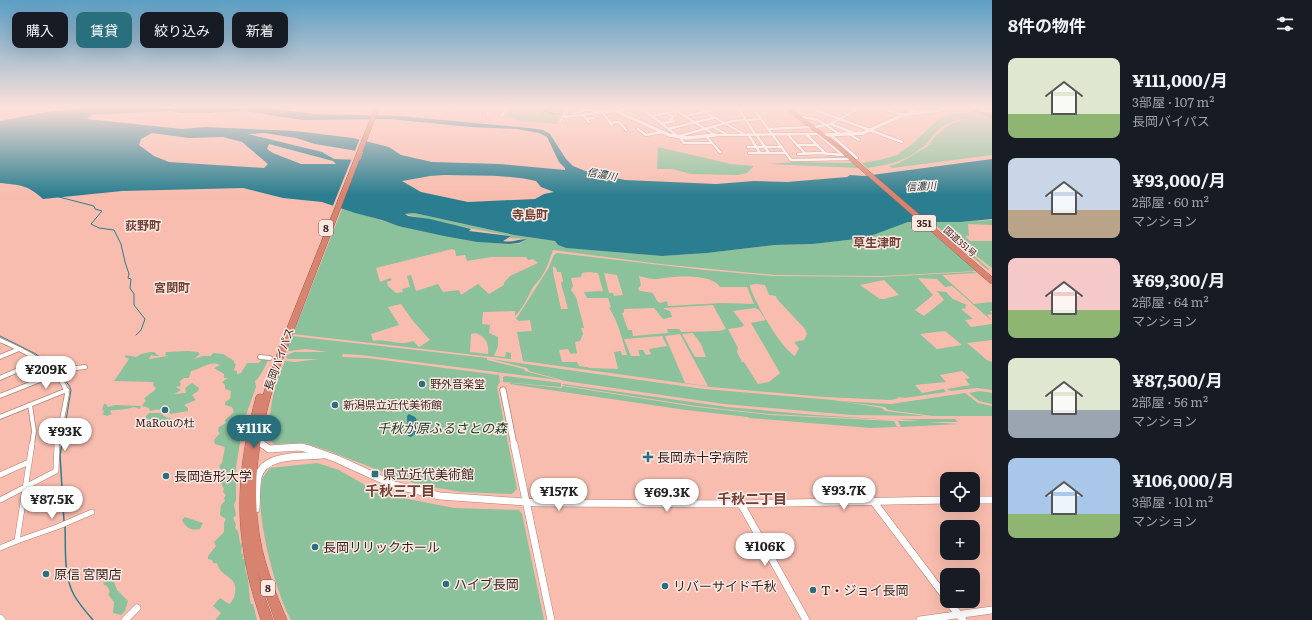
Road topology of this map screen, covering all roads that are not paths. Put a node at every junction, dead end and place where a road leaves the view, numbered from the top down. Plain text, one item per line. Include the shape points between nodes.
1 (365, 137) edge
2 (680, 137) edge
3 (707, 137) edge
4 (750, 137) edge
5 (757, 137) edge
6 (773, 137) edge
7 (790, 137) edge
8 (809, 137) edge
9 (825, 137) edge
10 (826, 137) edge
11 (833, 137) edge
12 (854, 137) edge
13 (888, 137) edge
14 (859, 140) dead end
15 (902, 142) dead end
16 (712, 143) junction
17 (797, 145) junction
18 (817, 145) junction
19 (748, 147) dead end
20 (756, 147) junction
21 (765, 147) junction
22 (781, 147) junction
23 (720, 152) dead end
24 (749, 153) dead end
25 (760, 153) junction
26 (769, 153) junction
27 (785, 153) junction
28 (805, 153) junction
29 (826, 153) junction
30 (798, 154) dead end
31 (843, 155) junction
32 (858, 162) junction
33 (978, 272) dead end
34 (992, 278) edge
35 (992, 283) edge
36 (0, 340) edge
37 (280, 347) junction
38 (19, 349) junction
39 (0, 357) edge
40 (260, 357) dead end
41 (270, 358) dead end
42 (39, 361) junction
43 (85, 367) dead end
44 (56, 375) junction
45 (0, 378) edge
46 (270, 382) junction
47 (67, 390) junction
48 (503, 390) dead end
49 (0, 396) edge
50 (30, 406) junction
51 (0, 417) edge
52 (323, 455) junction
53 (29, 462) junction
54 (0, 475) edge
55 (26, 487) junction
56 (0, 500) edge
57 (940, 500) edge
58 (980, 500) edge
59 (992, 500) edge
60 (873, 501) junction
61 (526, 502) junction
62 (741, 504) junction
63 (92, 512) dead end
64 (17, 541) junction
65 (0, 548) edge
66 (258, 555) junction
67 (940, 589) edge
68 (262, 605) junction
69 (136, 608) dead end
70 (954, 608) edge
71 (992, 610) edge
72 (961, 617) edge
73 (125, 620) edge
74 (263, 620) edge
75 (267, 620) edge
76 (281, 620) edge
77 (551, 620) edge
78 (806, 620) edge
79 (920, 620) edge

1 - 37 highway, 長岡バイパス / 8
2 - 16 street via 684,142
3 - 16 street
4 - 20 street
5 - 21 street
6 - 22 street
7 - 17 street
8 - 18 street
9 - 31 street
10 - 32 highway, 国道351号 / 351
11 - 32 street via 857,158
12 - 14 street
13 - 15 street
16 - 23 street
17 - 18 street
17 - 28 street
18 - 29 street
19 - 20 street
20 - 21 street
20 - 25 street
21 - 22 street
21 - 26 street
22 - 27 street
24 - 25 street
25 - 26 street
26 - 27 street
27 - 31 street via 791,160 848,158
28 - 29 street
28 - 30 street
29 - 31 street
32 - 34 highway, 国道351号 / 351
32 - 35 highway, 国道351号 / 351
33 - 35 street
36 - 38 street
37 - 46 highway, 長岡バイパス / 8
37 - 68 highway, 長岡バイパス / 8 via 253,420 244,473 244,511 248,548
38 - 39 street
38 - 42 street
40 - 41 street
42 - 44 street
42 - 45 street
43 - 44 street
44 - 47 street
44 - 49 street
46 - 52 street via 261,443 270,449 300,447
46 - 66 highway, 長岡バイパス / 8 via 257,427 253,457 252,504
47 - 50 street
47 - 55 street via 56,472
48 - 61 street
50 - 51 street
50 - 53 street via 34,431
52 - 61 street via 394,485 420,492 440,496
52 - 66 street via 278,459 261,471 258,477 256,512
53 - 54 street
53 - 55 street
55 - 56 street
55 - 64 street
57 - 60 street
58 - 59 street
60 - 62 street
60 - 67 street
61 - 62 street
61 - 77 street
62 - 78 street
63 - 64 street
64 - 65 street
66 - 76 highway, 長岡バイパス / 8 via 269,593
68 - 74 street
68 - 75 highway, 長岡バイパス / 8
69 - 73 street
70 - 72 street
71 - 72 street
72 - 79 street

